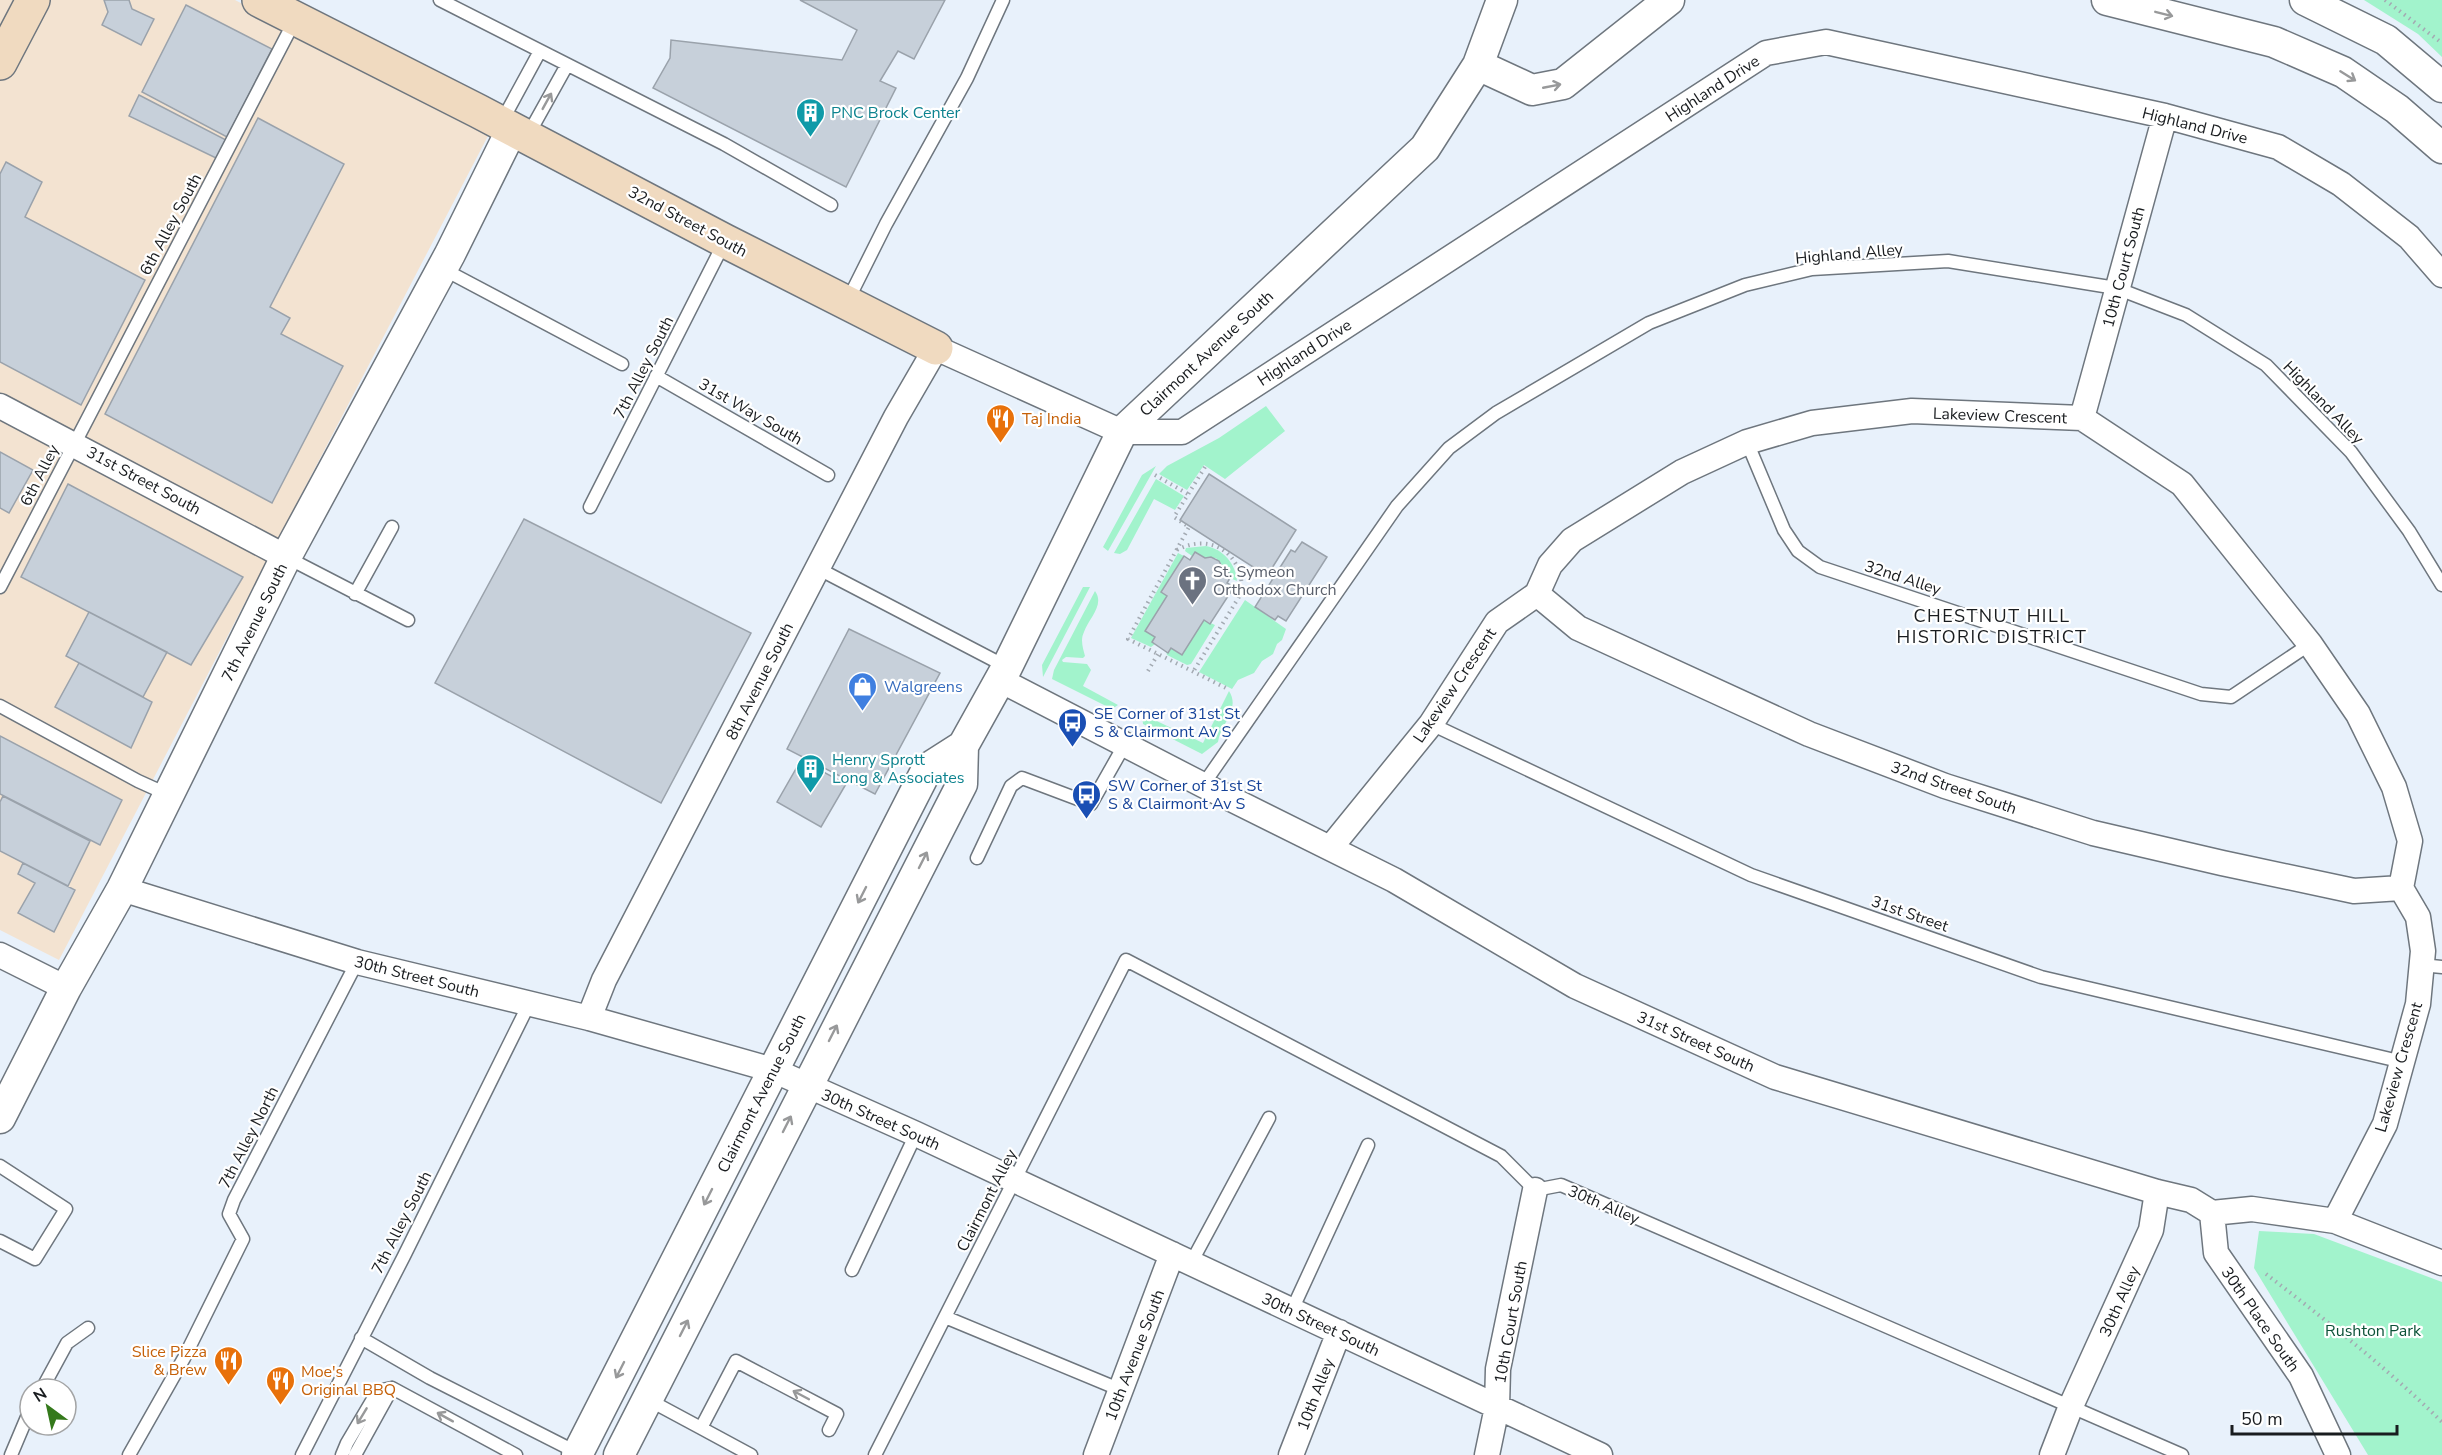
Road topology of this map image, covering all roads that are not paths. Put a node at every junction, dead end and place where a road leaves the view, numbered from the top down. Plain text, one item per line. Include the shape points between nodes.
1 (33, 0) edge
2 (259, 0) edge
3 (440, 0) edge
4 (1003, 0) edge
5 (1502, 0) edge
6 (1669, 0) edge
7 (2107, 0) edge
8 (2305, 0) edge
9 (295, 19) junction
10 (540, 51) junction
11 (0, 63) edge
12 (567, 65) junction
13 (1478, 65) junction
14 (2442, 87) edge
15 (2165, 116) junction
16 (514, 129) junction
17 (2442, 148) edge
18 (831, 205) dead end
19 (725, 241) junction
20 (442, 268) junction
21 (2442, 275) edge
22 (2116, 288) junction
23 (847, 302) junction
24 (936, 348) junction
25 (622, 364) dead end
26 (656, 376) junction
27 (0, 406) edge
28 (2082, 418) junction
29 (1122, 432) junction
30 (1747, 442) junction
31 (74, 443) junction
32 (828, 475) dead end
33 (590, 507) dead end
34 (392, 527) dead end
35 (286, 557) junction
36 (817, 568) junction
37 (2442, 585) edge
38 (0, 587) edge
39 (355, 594) junction
40 (1537, 594) junction
41 (408, 620) dead end
42 (2310, 644) junction
43 (1004, 674) junction
44 (0, 706) edge
45 (1431, 724) junction
46 (1125, 744) junction
47 (963, 746) junction
48 (1203, 785) junction
49 (169, 795) junction
50 (1331, 847) junction
51 (977, 858) dead end
52 (2402, 888) junction
53 (122, 890) junction
54 (0, 955) edge
55 (357, 962) junction
56 (2432, 966) edge
57 (66, 988) junction
58 (529, 1004) junction
59 (589, 1018) junction
60 (2403, 1062) junction
61 (773, 1070) junction
62 (807, 1085) junction
63 (0, 1118) edge
64 (1269, 1118) dead end
65 (916, 1134) junction
66 (1368, 1145) dead end
67 (0, 1166) edge
68 (1014, 1180) junction
69 (1535, 1190) junction
70 (2157, 1192) junction
71 (2211, 1213) junction
72 (2335, 1221) junction
73 (0, 1241) edge
74 (1182, 1259) junction
75 (2442, 1263) edge
76 (852, 1270) dead end
77 (1292, 1310) junction
78 (945, 1317) junction
79 (88, 1328) dead end
80 (1338, 1332) junction
81 (361, 1338) junction
82 (49, 1377) edge
83 (392, 1388) junction
84 (1121, 1390) junction
85 (647, 1400) junction
86 (2071, 1406) junction
87 (1497, 1407) junction
88 (700, 1428) junction
89 (829, 1430) dead end
90 (19, 1437) edge
91 (493, 1450) edge
92 (578, 1454) edge
93 (11, 1455) edge
94 (129, 1455) edge
95 (302, 1455) edge
96 (342, 1455) edge
97 (355, 1455) edge
98 (516, 1455) edge
99 (619, 1455) edge
100 (751, 1455) edge
101 (875, 1455) edge
102 (1096, 1455) edge
103 (1291, 1455) edge
104 (1487, 1455) edge
105 (1600, 1455) edge
106 (2052, 1455) edge
107 (2182, 1455) edge
108 (2338, 1455) edge

1 - 11 main road
2 - 9 main road, 32nd Street South
3 - 10 lane
4 - 23 lane via 967,78
5 - 13 street, Clairmont Avenue South
13 -> 6 street via 1532,90 1563,84
7 -> 17 street via 2274,42 2343,72 2397,109
8 - 14 street via 2386,40
9 - 16 main road, 32nd Street South
9 - 31 lane, 6th Alley South
10 - 12 lane
10 - 16 lane
16 -> 12 lane
12 - 18 lane via 724,144
13 - 29 street, Clairmont Avenue South via 1425,148
15 - 21 street, Highland Drive via 2278,147 2341,184 2375,210 2409,237
15 - 22 street, 10th Court South
15 - 29 street, Highland Drive via 1826,42 1766,53 1182,432
16 - 19 main road, 32nd Street South
16 - 20 street, 7th Avenue South
19 - 23 main road, 32nd Street South
19 - 26 lane, 7th Alley South
20 - 25 lane
20 - 35 street, 7th Avenue South
22 - 28 street, 10th Court South
22 - 37 lane, Highland Alley via 2186,315 2266,365 2351,452 2409,531
22 - 48 lane, Highland Alley via 1948,261 1812,269 1745,285 1649,323 1496,413 1449,448 1397,506
23 - 24 main road, 32nd Street South
24 - 29 street, 32nd Street South
24 - 36 street, 8th Avenue South
26 - 32 lane, 31st Way South
26 - 33 lane, 7th Alley South
27 - 31 street, 31st Street South
28 - 30 street, Lakeview Crescent via 1912,411 1812,423
28 - 42 street, Lakeview Crescent via 2182,484
29 - 43 street, Clairmont Avenue South
30 - 40 street, Lakeview Crescent via 1682,472 1572,540 1550,565
30 - 42 lane, 32nd Alley via 1784,530 1798,551 1820,567 2201,694 2231,697
31 - 35 street, 31st Street South
31 - 38 lane, 6th Alley
34 - 39 lane
35 - 39 lane
35 - 49 street, 7th Avenue South
36 - 43 lane
36 - 59 street, 8th Avenue South via 604,980
39 - 41 lane
40 - 45 street, Lakeview Crescent via 1497,622
40 - 52 street, 32nd Street South via 1588,633 1809,734 1946,786 2093,833 2222,863 2354,891
42 - 52 street, Lakeview Crescent via 2358,714 2394,787 2410,841
43 - 46 street, 31st Street South
43 - 47 street, Clairmont Avenue South
44 - 49 lane
45 - 50 street, Lakeview Crescent
45 - 60 lane, 31st Street via 1750,875 2041,976
46 - 48 street, 31st Street South
46 - 51 lane via 1090,804 1022,778 1011,786
47 -> 61 street, Clairmont Avenue South via 927,769
62 -> 47 street, Clairmont Avenue South via 962,784
48 - 50 street, 31st Street South
49 - 53 street, 7th Avenue South
50 - 70 street, 31st Street South via 1575,986 1775,1077
52 - 56 street, Lakeview Crescent via 2418,917 2423,951
53 - 55 street, 30th Street South
53 - 57 street, 7th Avenue South
54 - 57 street
55 - 58 street, 30th Street South
55 - 94 lane, 7th Alley North via 234,1200 229,1214 243,1239 184,1358
56 - 60 street, Lakeview Crescent
57 - 63 street, 7th Avenue South
58 - 59 street, 30th Street South
58 - 81 lane, 7th Alley South
59 - 61 street, 30th Street South
60 - 72 street, Lakeview Crescent via 2385,1124
61 - 62 street, 30th Street South
61 -> 92 street, Clairmont Avenue South
62 - 65 street, 30th Street South
85 -> 62 street, Clairmont Avenue South
64 - 74 lane
65 - 68 street, 30th Street South
65 - 76 lane
66 - 77 lane
67 - 73 lane via 66,1209 35,1259
68 - 69 lane, Clairmont Alley via 1126,960 1501,1156
68 - 74 street, 30th Street South
68 - 78 lane, Clairmont Alley
69 - 86 lane, 30th Alley via 1561,1185
69 - 87 street, 10th Court South via 1498,1369
70 - 71 street, 31st Street South via 2191,1200
70 - 86 street, 30th Alley via 2151,1230
71 - 72 street via 2252,1209
71 - 108 street, 30th Place South via 2216,1253 2301,1376
72 - 75 street
74 - 77 street, 30th Street South
74 - 84 street, 10th Avenue South
77 - 80 street, 30th Street South
78 - 84 lane
78 - 101 lane, Clairmont Alley
79 - 82 lane via 67,1343
80 - 87 street, 30th Street South
80 - 103 street, 10th Alley
81 - 92 lane
81 - 95 lane, 7th Alley South
91 -> 83 lane
83 -> 96 lane via 375,1394
83 - 97 lane
84 - 102 street, 10th Avenue South
85 - 88 lane
85 - 99 street
86 - 106 street, 30th Alley
86 - 107 lane, 30th Alley
87 - 104 street, 10th Court South
87 - 105 street, 30th Street South
89 -> 88 lane via 837,1414 736,1361
88 - 100 lane
90 - 93 lane
91 - 98 lane

